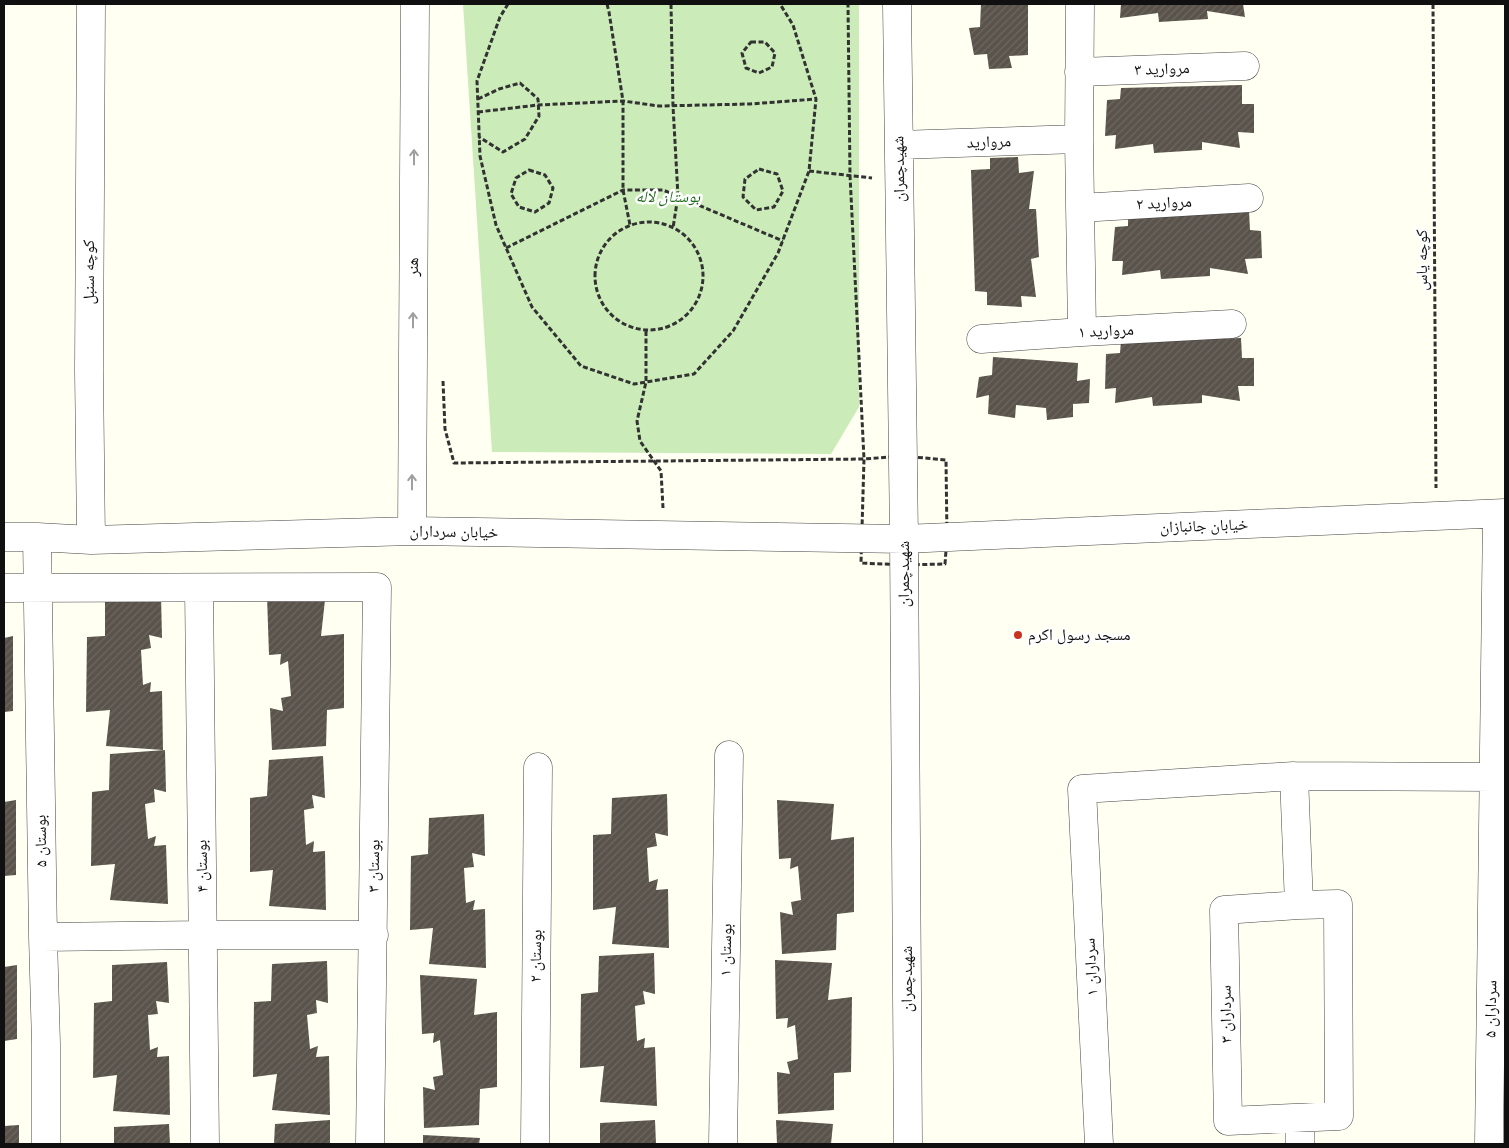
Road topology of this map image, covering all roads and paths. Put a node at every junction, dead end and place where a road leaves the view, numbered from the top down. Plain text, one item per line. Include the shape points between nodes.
1 (91, 4) edge
2 (415, 4) edge
3 (508, 4) edge
4 (607, 4) edge
5 (671, 4) edge
6 (780, 4) edge
7 (848, 4) edge
8 (898, 4) edge
9 (1080, 4) edge
10 (1433, 4) edge
11 (775, 53) joint
12 (1244, 66) dead end
13 (1079, 72) junction
14 (478, 99) junction
15 (816, 99) junction
16 (623, 101) junction
17 (538, 105) junction
18 (673, 106) junction
19 (478, 112) junction
20 (479, 136) junction
21 (1079, 139) junction
22 (899, 145) junction
23 (810, 171) junction
24 (850, 175) junction
25 (900, 181) junction
26 (553, 188) joint
27 (623, 190) junction
28 (783, 191) joint
29 (678, 196) junction
30 (1249, 198) dead end
31 (1080, 208) junction
32 (630, 225) junction
33 (673, 228) junction
34 (782, 241) junction
35 (506, 248) junction
36 (1232, 324) dead end
37 (646, 331) junction
38 (1082, 332) junction
39 (981, 339) dead end
40 (443, 379) dead end
41 (646, 382) junction
42 (654, 462) junction
43 (1501, 513) edge
44 (1436, 516) junction
45 (412, 531) junction
46 (664, 535) junction
47 (37, 537) junction
48 (4, 538) edge
49 (904, 539) junction
50 (91, 540) junction
51 (4, 588) edge
52 (38, 588) junction
53 (199, 588) junction
54 (729, 755) dead end
55 (538, 767) dead end
56 (1294, 776) junction
57 (1494, 777) junction
58 (1298, 905) junction
59 (374, 934) junction
60 (202, 935) junction
61 (43, 937) junction
62 (1300, 1118) junction
63 (46, 1144) edge
64 (205, 1144) edge
65 (370, 1144) edge
66 (535, 1144) edge
67 (723, 1144) edge
68 (908, 1144) edge
69 (1099, 1144) edge
70 (1300, 1144) edge
71 (1490, 1144) edge

1 - 50 street, کوچه سنبل
45 -> 2 street, هنر
3 - 14 path via 500,17 477,81
4 - 16 path
5 - 18 path
6 - 15 path via 793,25
7 - 24 path
8 - 22 street, شهیدچمران
9 - 13 street
10 - 44 path, کوچه یاس
11 - 11 path via 765,42 751,42 742,53 746,68 759,74 772,67
12 - 13 street, مروارید ۳
13 - 21 street
14 - 17 path via 520,83 538,99
14 - 19 path
15 - 18 path
15 - 23 path
16 - 17 path
16 - 18 path
16 - 27 path
17 - 19 path
17 - 20 path via 539,116 525,139 503,152
18 - 29 path
19 - 20 path
20 - 35 path via 480,156 496,224
21 - 22 street, مروارید
21 - 31 street
22 - 25 street, شهیدچمران
23 - 24 path
23 - 34 path
24 - 25 path
24 - 42 path via 864,459
25 - 49 street, شهیدچمران
26 - 26 path via 545,175 529,170 516,178 512,194 519,207 535,212 549,203
27 - 29 path via 662,190
27 - 32 path
27 - 35 path
28 - 28 path via 777,174 760,169 745,179 743,197 756,210 774,207
29 - 33 path
29 - 34 path
30 - 31 street, مروارید ۲
31 - 38 street
32 - 33 path via 638,221 665,222
32 - 37 path via 614,232 598,254 594,280 602,305 620,324
33 - 37 path via 688,236 702,258 703,285 693,309 672,326
34 - 41 path via 733,331 694,374
35 - 41 path via 532,307 581,366 634,384
36 - 38 street, مروارید ۱
37 - 41 path
38 - 39 street, مروارید ۱
40 - 42 path via 445,429 454,463
41 - 42 path via 637,421 640,440
42 - 46 path via 661,471
43 - 44 street, خیابان جانبازان
43 - 57 street, سرداران ۵
44 - 49 street, خیابان جانبازان
45 - 46 street, خیابان سرداران
45 - 50 street, خیابان سرداران
46 - 49 street, خیابان سرداران
47 - 48 street, خیابان سرداران
47 - 50 street, خیابان سرداران
47 - 52 street, بوستان ۵
49 - 68 street, شهیدچمران
51 - 52 street
52 - 53 street
52 - 61 street, بوستان ۵
53 - 59 street, بوستان ۳ via 377,587
53 - 60 street, بوستان ۴
54 - 67 street, بوستان ۱
55 - 66 street, بوستان ۲
56 - 57 street
56 - 58 street
56 - 69 street, سرداران ۱ via 1082,789
57 - 71 street, سرداران ۵
58 - 62 street, سرداران ۳ via 1338,904 1339,1116
58 - 62 street, سرداران ۳ via 1224,910 1228,1121
59 - 60 street
59 - 65 street, بوستان ۳
60 - 61 street
60 - 64 street, بوستان ۴
61 - 63 street, بوستان ۵
62 - 70 street

